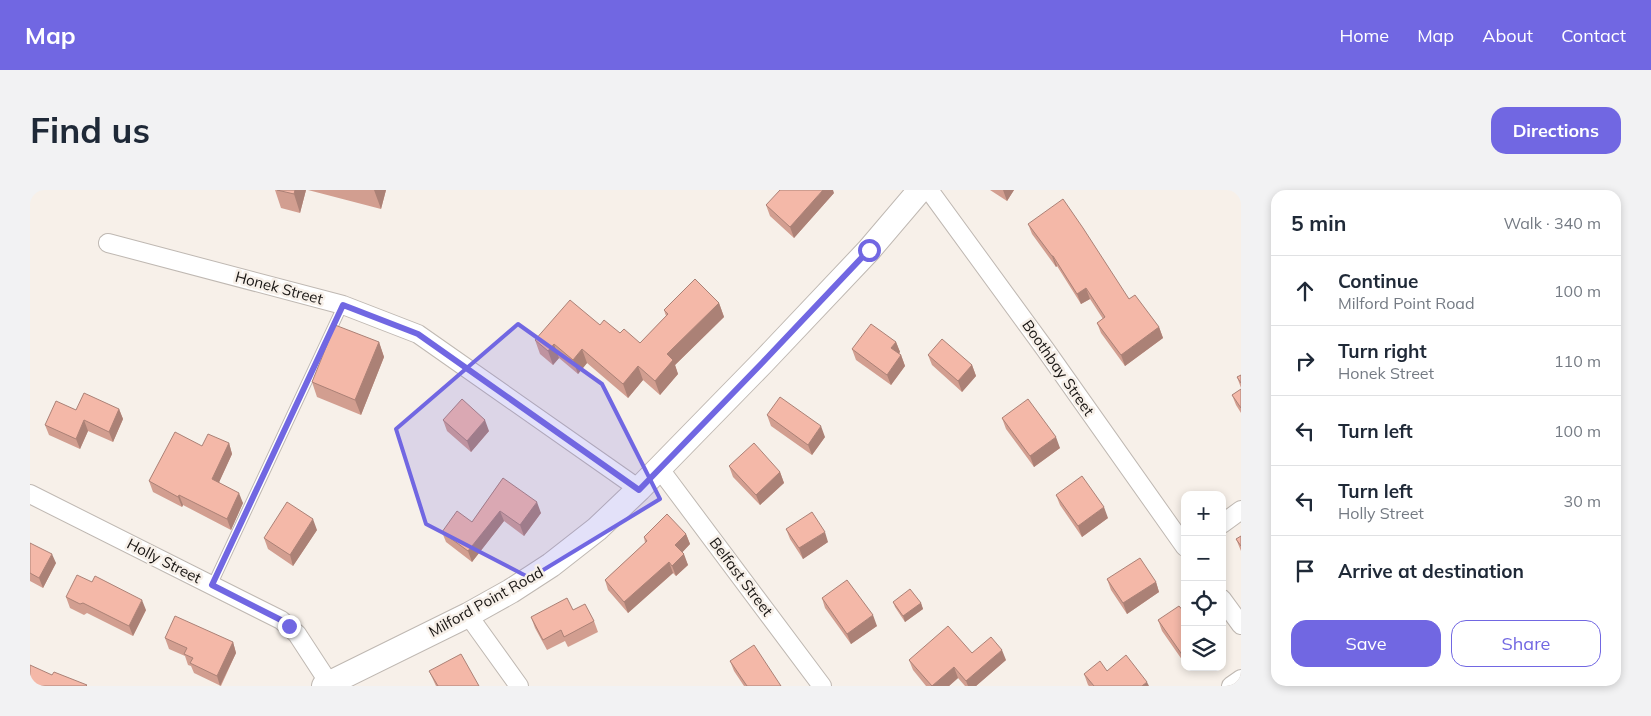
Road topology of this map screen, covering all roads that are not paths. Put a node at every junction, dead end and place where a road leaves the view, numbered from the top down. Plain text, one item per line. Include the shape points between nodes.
1 (920, 190) edge
2 (929, 190) edge
3 (108, 243) dead end
4 (343, 305) junction
5 (659, 468) junction
6 (639, 490) junction
7 (30, 494) edge
8 (1241, 510) edge
9 (1226, 521) edge
10 (1181, 542) edge
11 (212, 585) junction
12 (1226, 604) edge
13 (468, 616) junction
14 (1241, 625) edge
15 (1241, 679) edge
16 (327, 684) edge
17 (519, 686) edge
18 (822, 686) edge
19 (1231, 686) edge

1 - 5 main road, Milford Point Road via 869,250
2 - 10 street, Boothbay Street
3 - 4 street, Honek Street
4 - 6 street, Honek Street via 418,334
4 - 11 lane
5 - 6 main road, Milford Point Road
5 - 18 street, Belfast Street
6 - 13 main road, Milford Point Road via 551,565
7 - 11 street, Holly Street
8 - 9 street
11 - 16 street, Holly Street via 289,626
12 - 14 street
13 - 16 main road, Milford Point Road
13 - 17 street
15 - 19 street

